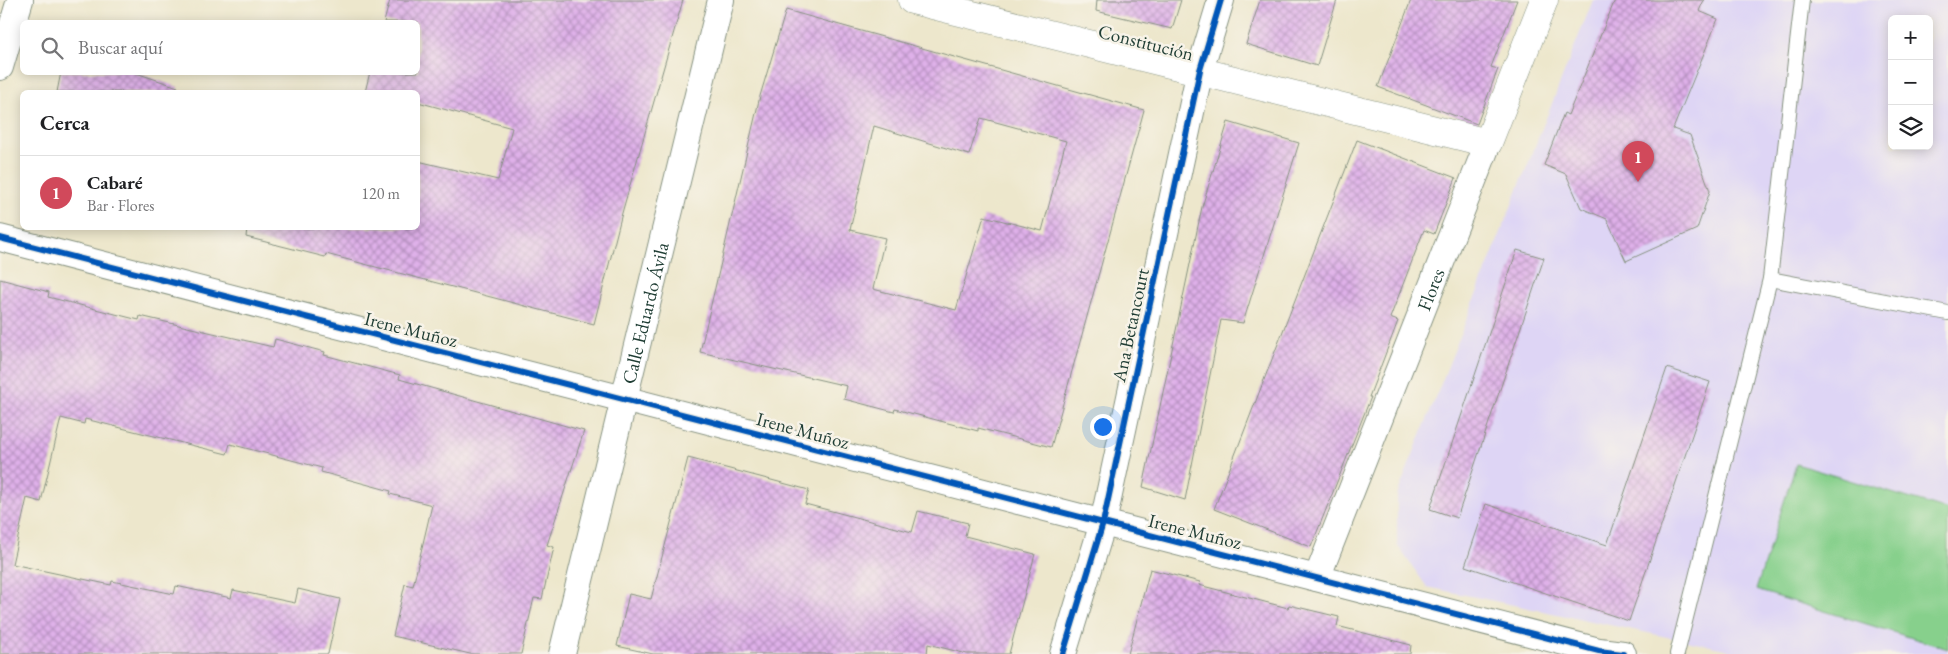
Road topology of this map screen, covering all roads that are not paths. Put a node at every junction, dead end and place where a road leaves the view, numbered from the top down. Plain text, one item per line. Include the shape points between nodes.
1 (20, 0) edge
2 (721, 0) edge
3 (912, 0) edge
4 (1221, 0) edge
5 (1544, 0) edge
6 (1802, 0) edge
7 (0, 67) edge
8 (1200, 70) junction
9 (1488, 143) junction
10 (0, 238) edge
11 (1770, 279) junction
12 (1948, 313) edge
13 (624, 399) junction
14 (1103, 523) junction
15 (1317, 578) junction
16 (1607, 653) edge
17 (562, 654) edge
18 (1062, 654) edge
19 (1677, 654) edge

1 - 7 street
2 - 13 street, Calle Eduardo Ávila
3 - 8 street, Constitución
4 - 8 street, Ana Betancourt
5 - 9 street, Flores
6 - 11 lane
8 - 9 street, Constitución
8 - 14 street, Ana Betancourt
9 - 15 street, Flores
10 - 13 street, Irene Muñoz
11 - 12 lane
11 - 19 lane
13 - 14 street, Irene Muñoz
13 - 17 street, Calle Eduardo Ávila
14 - 15 street, Irene Muñoz
14 - 18 street, Ana Betancourt
15 - 16 street, Irene Muñoz

